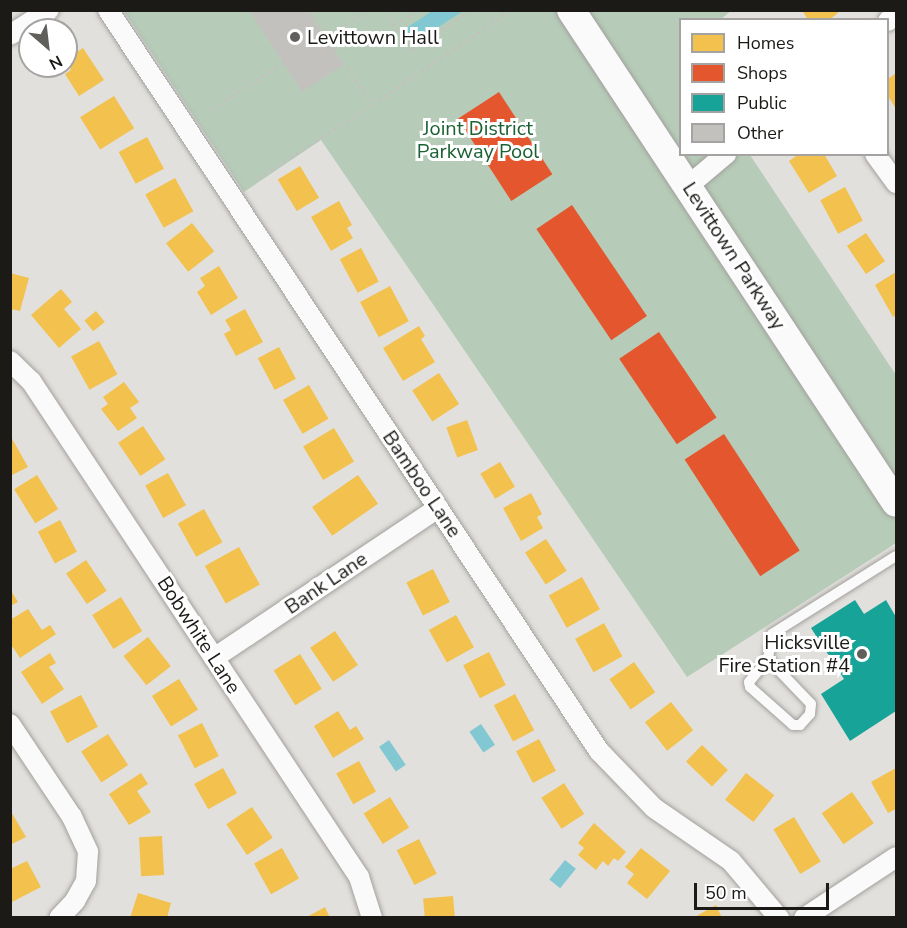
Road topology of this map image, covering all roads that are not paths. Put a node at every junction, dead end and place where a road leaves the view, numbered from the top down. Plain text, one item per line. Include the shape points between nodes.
1 (49, 10) edge
2 (108, 10) edge
3 (571, 10) edge
4 (10, 36) edge
5 (724, 156) edge
6 (877, 156) edge
7 (897, 183) edge
8 (688, 186) junction
9 (10, 361) edge
10 (897, 503) edge
11 (438, 508) junction
12 (897, 556) edge
13 (214, 658) junction
14 (768, 659) junction
15 (10, 724) edge
16 (897, 857) edge
17 (59, 918) edge
18 (372, 918) edge
19 (779, 918) edge
20 (804, 918) edge

1 - 4 street
2 - 11 street, Bamboo Lane
3 - 8 street, Levittown Parkway
5 - 8 street
6 - 7 street
8 - 10 street, Levittown Parkway
9 - 13 street, Bobwhite Lane via 32,381
11 - 13 street, Bank Lane
11 - 19 street, Bamboo Lane via 599,751 654,808 731,861
12 - 14 lane via 772,634
13 - 18 street, Bobwhite Lane via 359,878
14 - 14 lane via 811,704 810,714 800,724 793,724 750,687 748,682
15 - 17 street via 72,817 88,852 86,881
16 - 20 street

